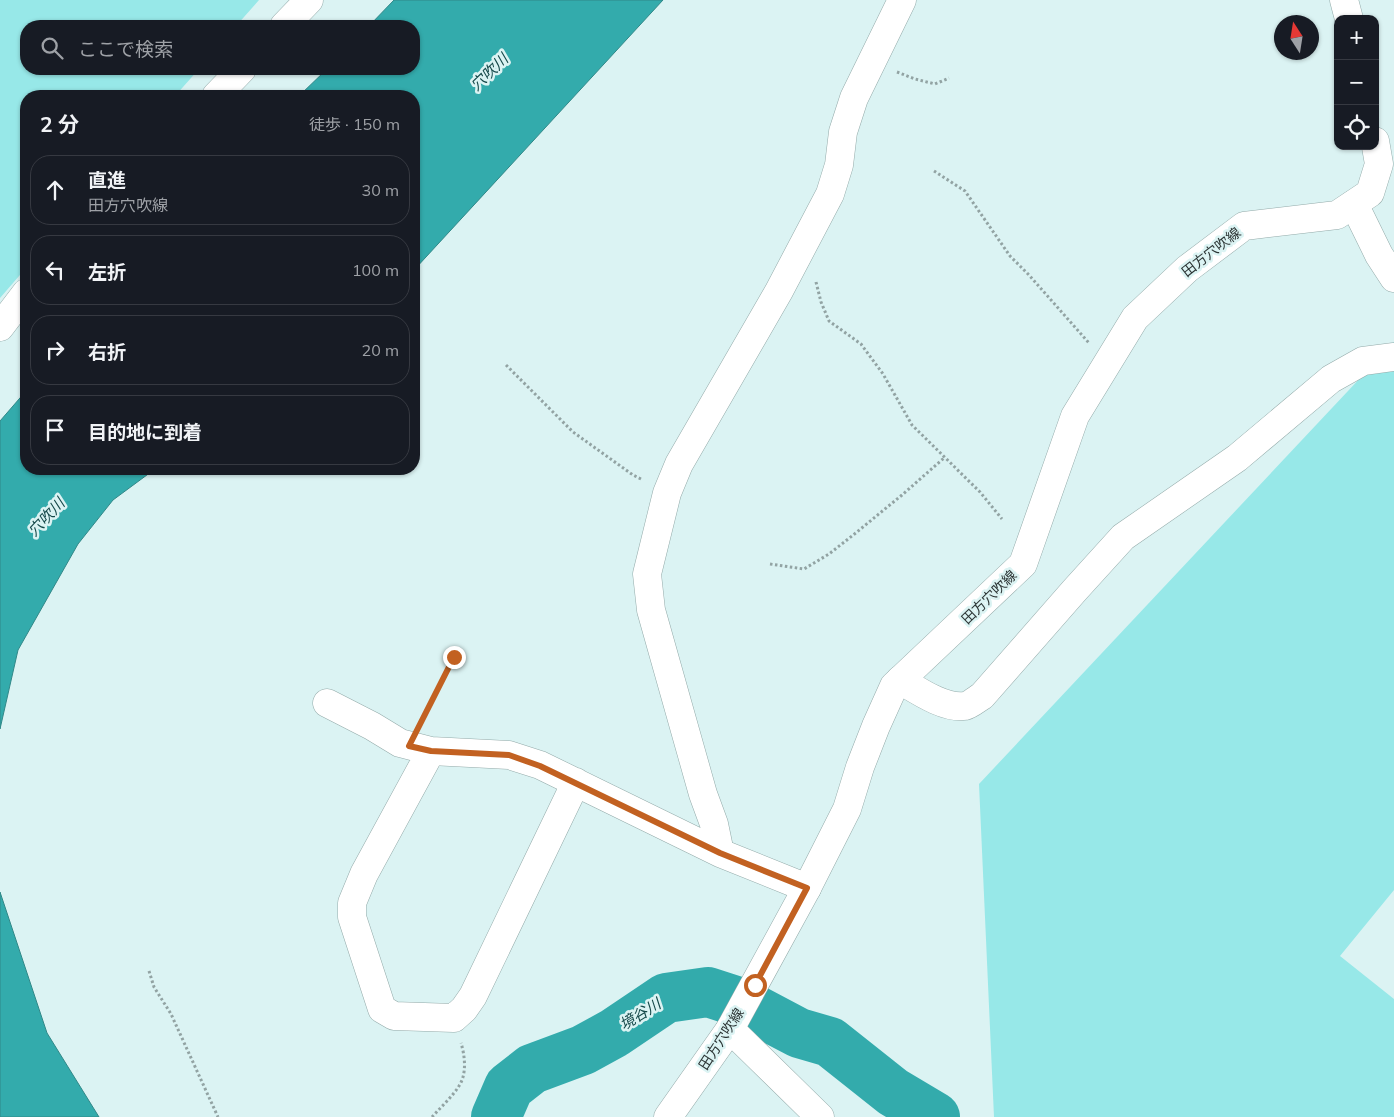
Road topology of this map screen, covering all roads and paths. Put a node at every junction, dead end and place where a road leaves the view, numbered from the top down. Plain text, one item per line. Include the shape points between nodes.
1 (310, 0) edge
2 (902, 0) edge
3 (1344, 0) edge
4 (1348, 15) edge
5 (290, 20) edge
6 (870, 64) junction
7 (236, 75) edge
8 (950, 78) dead end
9 (222, 90) edge
10 (1377, 150) edge
11 (934, 171) dead end
12 (1354, 204) junction
13 (1387, 250) edge
14 (798, 254) junction
15 (1394, 278) edge
16 (20, 301) edge
17 (0, 327) edge
18 (1394, 357) edge
19 (1107, 364) junction
20 (506, 365) dead end
21 (944, 458) junction
22 (671, 485) junction
23 (1002, 519) dead end
24 (770, 564) dead end
25 (454, 657) dead end
26 (900, 680) junction
27 (327, 704) dead end
28 (420, 748) junction
29 (576, 782) junction
30 (720, 853) junction
31 (807, 888) junction
32 (148, 971) dead end
33 (454, 1018) junction
34 (734, 1023) junction
35 (218, 1117) edge
36 (432, 1117) edge
37 (668, 1117) edge
38 (820, 1117) edge

1 - 5 main road
2 - 6 main road
3 - 4 main road
6 - 8 path via 935,84
6 - 14 main road via 854,98 830,194
7 - 9 main road
10 - 12 main road, 田方穴吹線 via 1380,164 1370,194
11 - 19 path via 965,191 1010,256
12 - 13 main road
12 - 19 main road, 田方穴吹線 via 1337,215 1244,226 1187,269 1135,318
13 - 15 main road
14 - 21 path via 815,279 820,302 829,321 861,344 883,374 912,425
14 - 22 main road
16 - 17 main road
18 - 26 main road via 1363,361 1331,379 1237,458 1123,538 982,696 966,706 954,706
19 - 26 main road, 田方穴吹線 via 1076,416 1023,564
20 - 22 path via 573,432 633,475
21 - 23 path via 980,492
21 - 24 path via 829,554 804,569
22 - 30 main road via 647,574 651,610
25 - 28 path
26 - 31 main road, 田方穴吹線 via 894,686 876,726 847,809
27 - 28 main road via 400,743
28 - 29 main road via 509,755
28 - 33 main road via 352,903 352,917 382,1010 394,1016
29 - 30 main road
29 - 33 main road via 473,996
30 - 31 main road
31 - 34 main road, 田方穴吹線
32 - 35 path
33 - 36 path via 464,1051 464,1067 460,1085
34 - 37 main road, 田方穴吹線
34 - 38 main road

